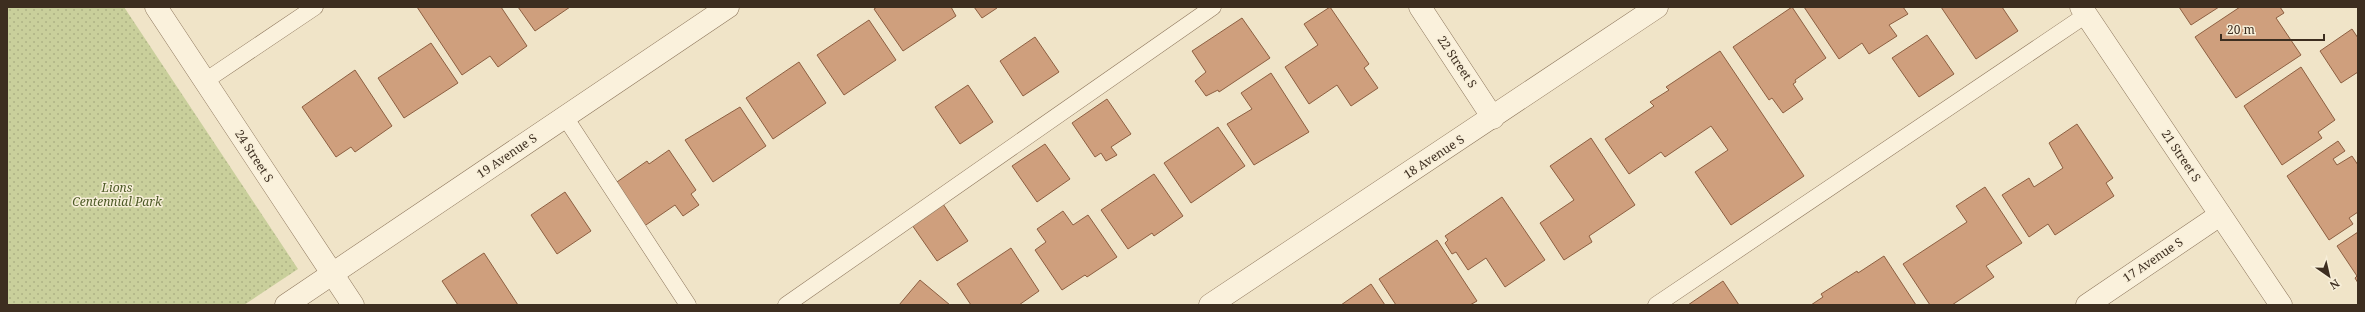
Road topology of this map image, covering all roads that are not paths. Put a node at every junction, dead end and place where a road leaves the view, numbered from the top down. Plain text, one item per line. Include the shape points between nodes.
1 (156, 7) edge
2 (315, 7) edge
3 (728, 7) edge
4 (1213, 7) edge
5 (1420, 7) edge
6 (1657, 7) edge
7 (2084, 11) edge
8 (205, 81) junction
9 (565, 117) junction
10 (1494, 118) junction
11 (2220, 215) junction
12 (332, 274) junction
13 (286, 305) edge
14 (353, 305) edge
15 (688, 305) edge
16 (786, 305) edge
17 (1210, 305) edge
18 (1656, 305) edge
19 (2087, 305) edge
20 (2281, 305) edge

1 - 8 street, 24 Street S
2 - 8 lane
3 - 9 street, 19 Avenue S
4 - 16 lane
5 - 10 street, 22 Street S
6 - 10 street, 18 Avenue S
7 - 11 street, 21 Street S
7 - 18 lane
8 - 12 street, 24 Street S
9 - 12 street, 19 Avenue S
9 - 15 lane
10 - 17 street, 18 Avenue S
11 - 19 street, 17 Avenue S
11 - 20 street, 21 Street S
12 - 13 street, 19 Avenue S
12 - 14 street, 24 Street S

